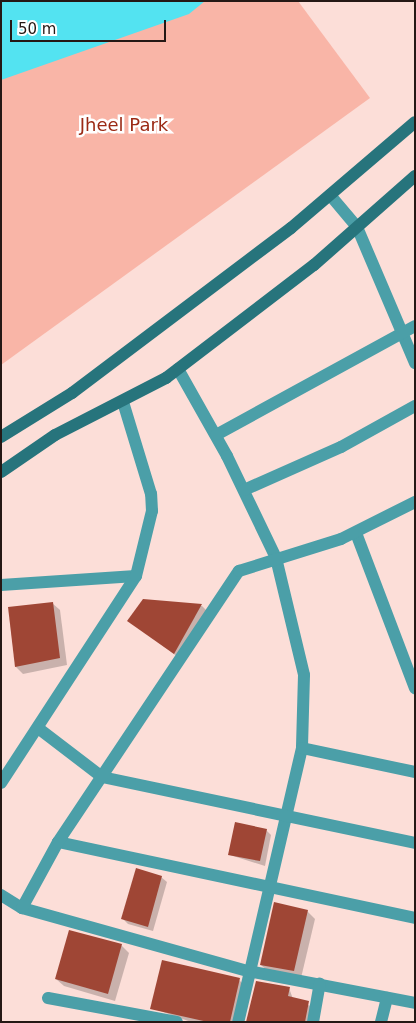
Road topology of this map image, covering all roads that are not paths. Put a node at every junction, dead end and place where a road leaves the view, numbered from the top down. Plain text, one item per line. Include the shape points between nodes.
1 (415, 122) edge
2 (415, 176) edge
3 (330, 195) junction
4 (357, 227) junction
5 (415, 326) edge
6 (401, 330) junction
7 (415, 364) edge
8 (178, 369) junction
9 (123, 402) junction
10 (415, 406) edge
11 (216, 435) junction
12 (1, 437) edge
13 (1, 472) edge
14 (244, 490) junction
15 (415, 502) edge
16 (356, 533) junction
17 (276, 558) junction
18 (136, 576) junction
19 (1, 584) edge
20 (415, 688) edge
21 (38, 728) junction
22 (302, 748) junction
23 (415, 772) edge
24 (102, 777) junction
25 (1, 783) edge
26 (285, 815) junction
27 (58, 842) junction
28 (415, 843) edge
29 (270, 886) junction
30 (1, 895) edge
31 (22, 908) junction
32 (415, 918) edge
33 (248, 971) junction
34 (320, 984) junction
35 (48, 998) dead end
36 (387, 998) junction
37 (415, 1003) edge
38 (177, 1022) edge
39 (238, 1022) edge
40 (313, 1022) edge
41 (381, 1022) edge

1 - 3 main road
2 - 4 main road
3 - 4 street
3 - 12 main road via 72,393
4 - 6 street
4 - 8 main road
5 - 6 street
6 - 7 street
6 - 11 street
8 - 9 main road
8 - 11 street
9 - 13 main road via 55,435
9 - 18 street via 151,494 152,511
10 - 14 street via 341,447
11 - 14 street
14 - 17 street
15 - 16 street
16 - 17 street
16 - 20 street
17 - 22 street via 301,647
17 - 24 street via 239,570
18 - 19 street
18 - 21 street
21 - 24 street
21 - 25 street
22 - 23 street
22 - 26 street
24 - 26 street
24 - 27 street
26 - 28 street
26 - 29 street
27 - 29 street
27 - 31 street
29 - 32 street
29 - 33 street
30 - 31 street
31 - 33 street
33 - 34 street
33 - 39 street
34 - 36 street
34 - 40 street
35 - 38 street
36 - 37 street
36 - 41 street

